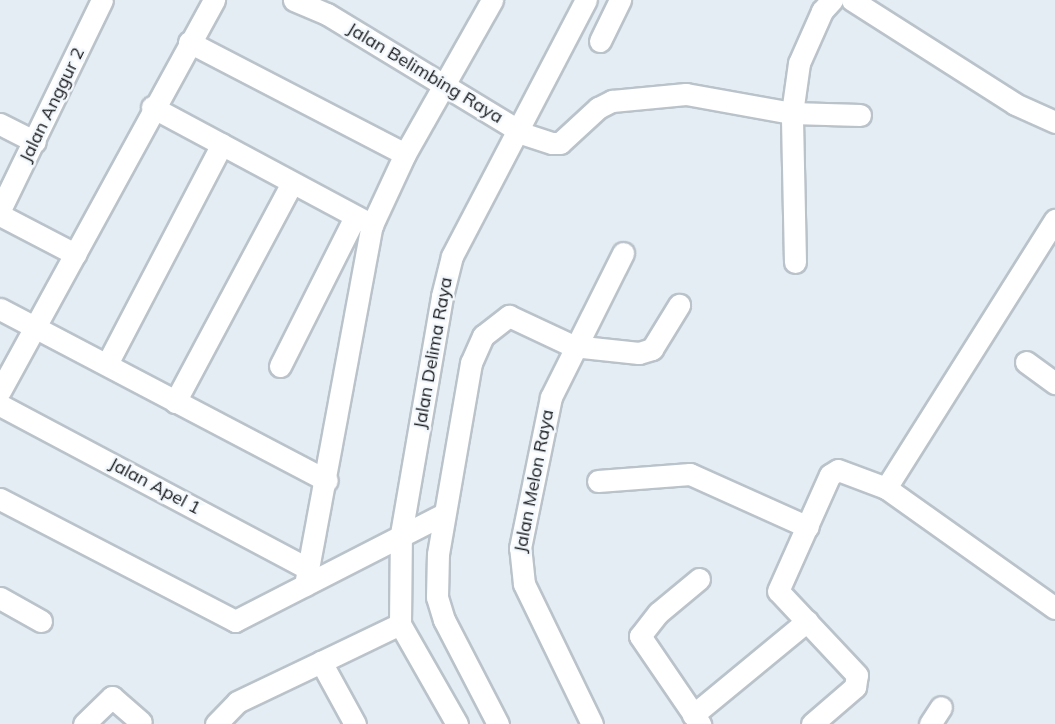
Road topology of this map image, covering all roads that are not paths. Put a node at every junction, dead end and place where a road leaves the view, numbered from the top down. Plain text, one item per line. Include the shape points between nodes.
1 (102, 0) edge
2 (214, 0) edge
3 (294, 0) edge
4 (586, 0) edge
5 (621, 0) edge
6 (832, 0) edge
7 (852, 0) edge
8 (490, 1) edge
9 (331, 7) edge
10 (600, 41) dead end
11 (189, 42) junction
12 (444, 84) junction
13 (152, 107) junction
14 (792, 113) junction
15 (860, 115) dead end
16 (1055, 122) edge
17 (0, 124) edge
18 (521, 132) junction
19 (34, 142) junction
20 (222, 144) junction
21 (405, 154) junction
22 (292, 183) junction
23 (0, 212) edge
24 (1055, 220) edge
25 (363, 221) junction
26 (623, 253) dead end
27 (75, 254) junction
28 (795, 262) dead end
29 (679, 305) dead end
30 (0, 309) edge
31 (35, 328) junction
32 (573, 346) junction
33 (1026, 362) dead end
34 (107, 364) junction
35 (279, 366) dead end
36 (1055, 383) edge
37 (0, 391) edge
38 (175, 402) junction
39 (0, 405) edge
40 (327, 481) junction
41 (598, 481) dead end
42 (886, 488) junction
43 (0, 499) edge
44 (444, 514) junction
45 (808, 527) junction
46 (401, 534) junction
47 (306, 577) junction
48 (699, 579) dead end
49 (0, 598) edge
50 (1055, 608) edge
51 (41, 621) dead end
52 (807, 621) junction
53 (400, 624) junction
54 (321, 662) junction
55 (696, 720) edge
56 (141, 722) dead end
57 (84, 724) edge
58 (216, 724) edge
59 (355, 724) edge
60 (457, 724) edge
61 (498, 724) edge
62 (592, 724) edge
63 (812, 724) edge

1 - 19 street, Jalan Anggur 2
2 - 11 street
3 - 9 street, Jalan Belimbing Raya
4 - 18 street, Jalan Delima Raya
5 - 10 street
6 - 14 street via 822,11 799,63
7 - 16 street via 1015,104
8 - 12 street
9 - 12 street, Jalan Belimbing Raya
11 - 13 street
11 - 21 street
12 - 18 street, Jalan Belimbing Raya
12 - 21 street
13 - 20 street
13 - 27 street
14 - 15 street
14 - 18 street, Jalan Belimbing Raya via 686,94 612,101 561,143
14 - 28 street
17 - 19 street
18 - 46 street, Jalan Delima Raya via 447,273
19 - 23 street, Jalan Anggur 2
20 - 22 street
20 - 34 street
21 - 25 street
22 - 25 street
22 - 38 street
23 - 27 street
24 - 42 street
25 - 35 street
25 - 40 street
26 - 32 street, Jalan Melon Raya
27 - 31 street
29 - 32 street via 652,349 639,354
30 - 31 street
31 - 34 street
31 - 37 street
32 - 44 street via 509,316 483,336 468,376
32 - 62 street, Jalan Melon Raya via 539,440 519,568
33 - 36 street
34 - 38 street
38 - 40 street
39 - 47 street, Jalan Apel 1
40 - 47 street
41 - 45 street via 690,474
42 - 45 street via 838,470 830,475
42 - 50 street
43 - 47 street via 235,621
44 - 46 street
44 - 61 street via 437,597 444,620
45 - 52 street via 778,591
46 - 47 street
46 - 53 street, Jalan Delima Raya
48 - 55 street via 642,627 640,636
49 - 51 street
52 - 55 street
52 - 63 street via 857,675 855,687
53 - 54 street
53 - 60 street
54 - 58 street via 237,702
54 - 59 street
56 - 57 street via 112,697

